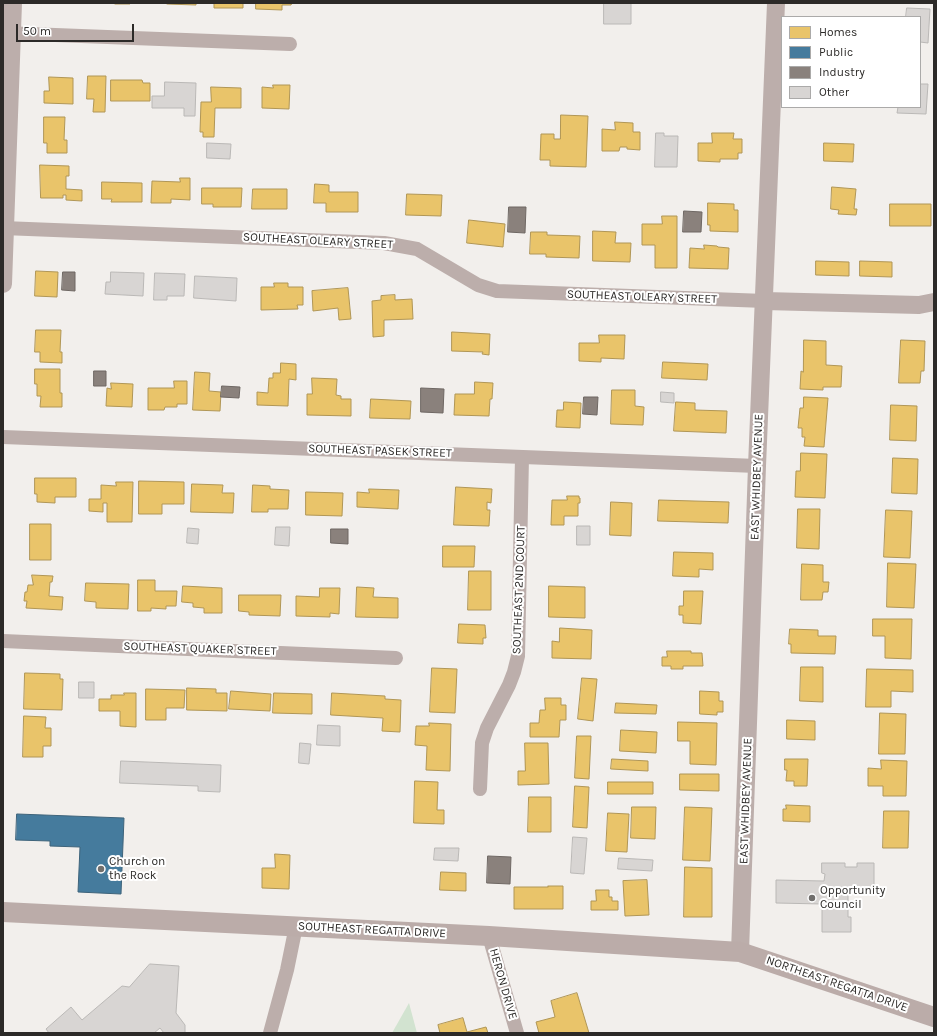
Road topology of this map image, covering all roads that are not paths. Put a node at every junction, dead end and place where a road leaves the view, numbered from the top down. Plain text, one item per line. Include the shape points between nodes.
1 (13, 3) edge
2 (776, 3) edge
3 (8, 33) edge
4 (290, 44) dead end
5 (4, 228) edge
6 (3, 284) edge
7 (765, 301) junction
8 (934, 302) edge
9 (3, 437) edge
10 (522, 457) junction
11 (757, 466) junction
12 (3, 641) edge
13 (396, 658) dead end
14 (480, 789) dead end
15 (3, 912) edge
16 (296, 926) junction
17 (489, 936) junction
18 (740, 952) junction
19 (934, 1017) edge
20 (270, 1033) edge
21 (517, 1033) edge

1 - 3 street
2 - 7 street, EAST WHIDBEY AVENUE
3 - 4 street
3 - 5 street
5 - 6 street
5 - 7 street, SOUTHEAST OLEARY STREET via 384,243 417,249 478,285 497,291
7 - 8 street via 919,305
7 - 11 street, EAST WHIDBEY AVENUE
9 - 10 street, SOUTHEAST PASEK STREET
10 - 11 street, SOUTHEAST PASEK STREET
10 - 14 street, SOUTHEAST 2ND COURT via 518,656 509,685 487,728 482,744
11 - 18 street, EAST WHIDBEY AVENUE
12 - 13 street, SOUTHEAST QUAKER STREET
15 - 16 main road, SOUTHEAST REGATTA DRIVE
16 - 17 main road, SOUTHEAST REGATTA DRIVE
16 - 20 street
17 - 18 main road, SOUTHEAST REGATTA DRIVE
17 - 21 street, HERON DRIVE
18 - 19 main road, NORTHEAST REGATTA DRIVE

